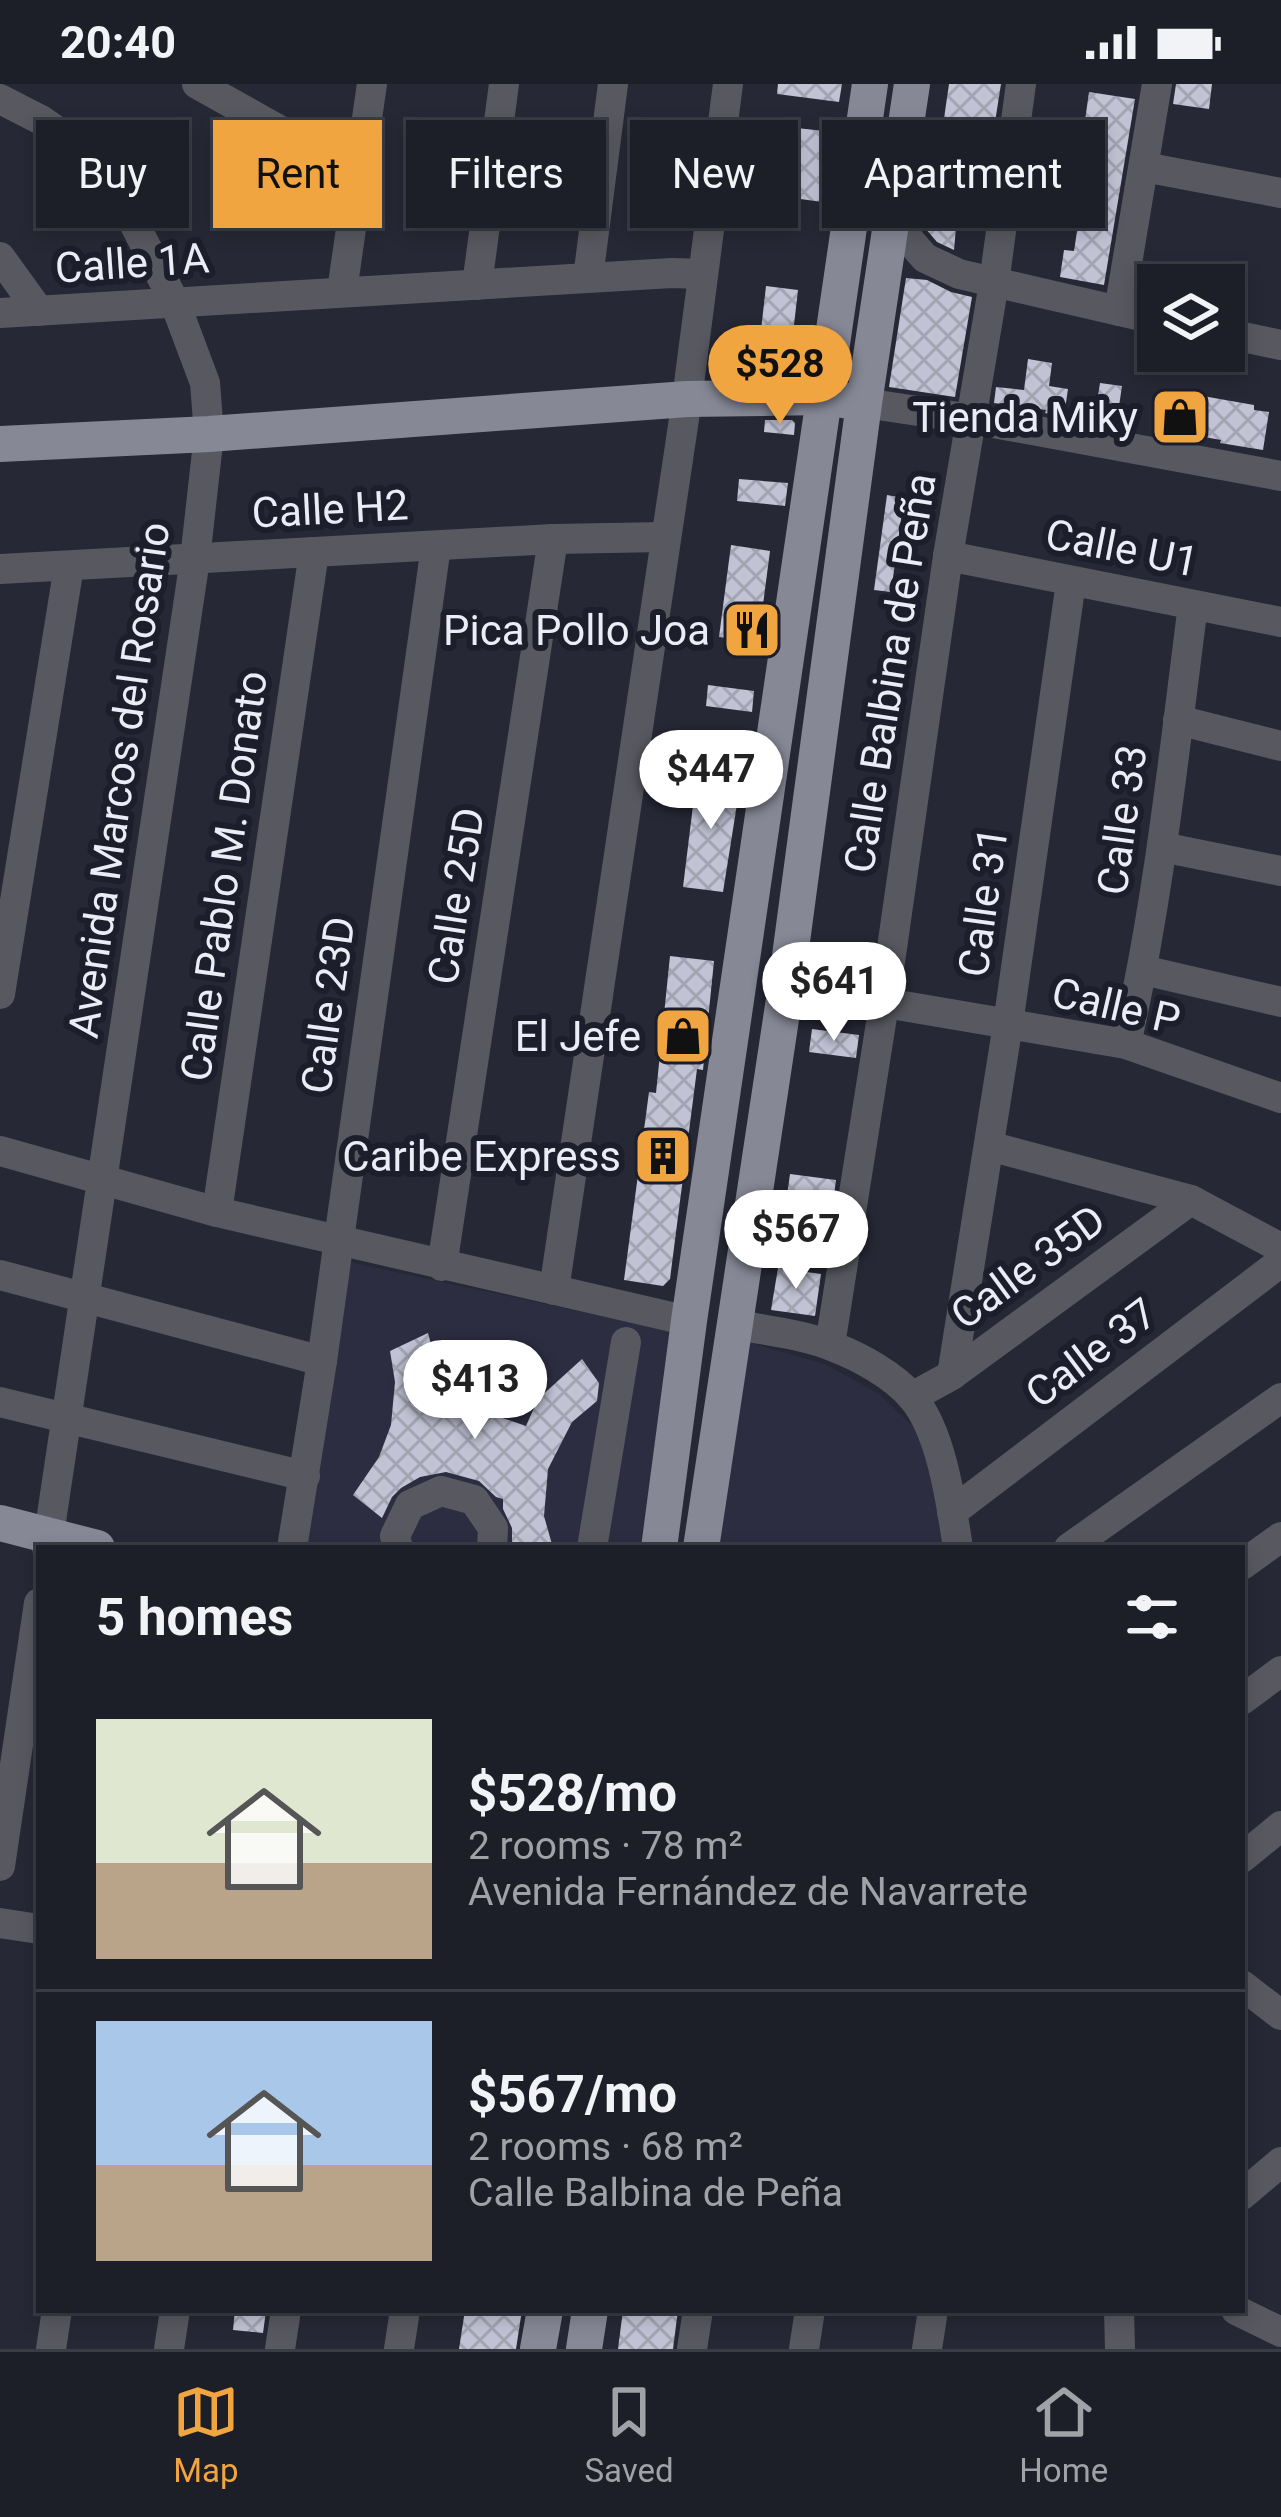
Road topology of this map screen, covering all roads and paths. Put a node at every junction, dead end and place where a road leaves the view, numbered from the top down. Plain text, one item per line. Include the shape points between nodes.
1 (197, 84) edge
2 (372, 84) edge
3 (504, 84) edge
4 (613, 84) edge
5 (728, 84) edge
6 (870, 84) edge
7 (912, 84) edge
8 (1021, 84) edge
9 (1157, 84) edge
10 (0, 99) edge
11 (261, 120) edge
12 (367, 120) edge
13 (907, 120) edge
14 (1144, 167) junction
15 (1281, 194) edge
16 (351, 228) edge
17 (891, 228) edge
18 (899, 228) edge
19 (0, 257) edge
20 (701, 274) junction
21 (588, 278) junction
22 (994, 283) junction
23 (477, 285) junction
24 (342, 291) junction
25 (175, 303) junction
26 (39, 311) junction
27 (1119, 311) junction
28 (0, 313) edge
29 (1137, 315) edge
30 (1245, 338) edge
31 (1281, 345) edge
32 (824, 398) junction
33 (687, 399) junction
34 (864, 403) junction
35 (972, 418) junction
36 (208, 434) junction
37 (0, 444) edge
38 (1281, 476) edge
39 (665, 536) junction
40 (553, 539) junction
41 (436, 546) junction
42 (314, 552) junction
43 (948, 556) junction
44 (195, 559) junction
45 (69, 566) junction
46 (0, 569) edge
47 (1071, 582) junction
48 (1192, 605) junction
49 (1281, 622) edge
50 (1178, 720) junction
51 (1281, 746) edge
52 (1162, 847) junction
53 (1281, 871) edge
54 (1143, 970) junction
55 (786, 986) junction
56 (0, 994) edge
57 (1281, 1002) edge
58 (884, 1004) junction
59 (1008, 1024) junction
60 (1126, 1045) junction
61 (1281, 1098) edge
62 (988, 1147) junction
63 (0, 1151) edge
64 (103, 1180) junction
65 (1191, 1200) junction
66 (217, 1212) junction
67 (337, 1240) junction
68 (1281, 1248) edge
69 (1281, 1262) edge
70 (442, 1266) junction
71 (0, 1275) edge
72 (554, 1290) junction
73 (85, 1298) junction
74 (689, 1322) junction
75 (734, 1324) junction
76 (626, 1342) dead end
77 (830, 1345) junction
78 (322, 1361) junction
79 (952, 1375) junction
80 (912, 1397) junction
81 (1281, 1398) edge
82 (0, 1402) edge
83 (66, 1420) junction
84 (305, 1476) junction
85 (952, 1512) junction
86 (0, 1523) edge
87 (1281, 1537) edge
88 (48, 1542) edge
89 (293, 1545) edge
90 (397, 1545) edge
91 (492, 1545) edge
92 (592, 1545) edge
93 (659, 1545) edge
94 (701, 1545) edge
95 (958, 1545) edge
96 (1073, 1545) edge
97 (1245, 1563) edge
98 (36, 1613) edge
99 (1281, 1671) edge
100 (14, 1685) edge
101 (1245, 1698) edge
102 (16, 1799) edge
103 (1281, 1826) edge
104 (1245, 1856) edge
105 (0, 1867) edge
106 (0, 1923) edge
107 (36, 1929) edge
108 (1281, 2162) edge
109 (1245, 2192) edge
110 (57, 2313) edge
111 (175, 2313) edge
112 (286, 2313) edge
113 (405, 2313) edge
114 (544, 2313) edge
115 (590, 2313) edge
116 (698, 2313) edge
117 (810, 2313) edge
118 (933, 2313) edge
119 (1119, 2313) edge
120 (1242, 2313) edge
121 (1281, 2332) edge
122 (51, 2349) edge
123 (169, 2349) edge
124 (280, 2349) edge
125 (399, 2349) edge
126 (538, 2349) edge
127 (584, 2349) edge
128 (692, 2349) edge
129 (805, 2349) edge
130 (927, 2349) edge
131 (1120, 2349) edge

1 - 11 street
2 - 12 street
3 - 23 street
4 - 21 street
5 - 20 street
6 - 32 main road
7 - 13 main road
8 - 22 street, Calle Balbina de Peña
9 - 14 street
10 - 25 street, Avenida Marcos del Rosario via 91,154
14 - 15 street
14 - 27 street
16 - 24 street
17 - 34 main road
18 - 22 street via 925,258
19 - 26 street
20 - 21 street, Calle 1A
20 - 33 street
21 - 23 street, Calle 1A
22 - 27 street
22 - 35 street, Calle Balbina de Peña
23 - 24 street, Calle 1A
24 - 25 street, Calle 1A
25 - 26 street, Calle 1A
25 - 36 street, Avenida Marcos del Rosario via 205,382
26 - 28 street, Calle 1A
27 - 29 street
30 - 31 street
32 - 33 main road
32 - 34 main road
32 - 74 main road
33 - 36 main road
33 - 39 street
34 - 35 street
34 - 55 main road
35 - 38 street
35 - 43 street, Calle Balbina de Peña
36 - 37 main road
36 - 44 street, Avenida Marcos del Rosario
39 - 40 street, Calle H2
39 - 72 street
40 - 41 street, Calle H2
40 - 70 street, Calle 25D
41 - 42 street, Calle H2
41 - 67 street, Calle 23D
42 - 44 street, Calle H2
42 - 66 street, Calle Pablo M. Donato
43 - 47 street, Calle U1
43 - 58 street, Calle Balbina de Peña
44 - 45 street, Calle H2
44 - 64 street, Avenida Marcos del Rosario
45 - 46 street, Calle H2
45 - 56 street
47 - 48 street, Calle U1
47 - 59 street, Calle 31
48 - 49 street, Calle U1
48 - 50 street, Calle 33
50 - 51 street
50 - 52 street, Calle 33
52 - 53 street
52 - 54 street, Calle 33
54 - 57 street
54 - 60 street, Calle 33
55 - 58 street, Calle P
55 - 75 main road
58 - 59 street, Calle P
58 - 77 street, Calle Balbina de Peña
59 - 60 street, Calle P
59 - 62 street, Calle 31
60 - 61 street, Calle P
62 - 65 street
62 - 79 street, Calle 31
63 - 64 street
64 - 66 street
64 - 73 street, Avenida Marcos del Rosario
65 - 68 street
65 - 79 street, Calle 35D
66 - 67 street
67 - 70 street
67 - 78 street, Calle 23D
69 - 85 street, Calle 37
70 - 72 street
71 - 73 street
72 - 74 street
73 - 78 street
73 - 83 street, Avenida Marcos del Rosario
74 - 93 main road
75 - 77 street
75 - 94 main road
76 - 92 street
77 - 80 street
78 - 84 street, Calle 23D
79 - 80 street, Calle 35D
80 - 85 street via 931,1430
81 - 96 street
82 - 83 street
83 - 84 street
83 - 88 street, Avenida Marcos del Rosario
84 - 89 street, Calle 23D
85 - 95 street
86 - 88 main road
87 - 97 street
90 - 91 street via 410,1505 441,1491 474,1500 494,1528
98 - 100 street
99 - 101 street
100 - 102 street
102 - 105 street
103 - 104 street
106 - 107 street
108 - 109 street
110 - 122 street
111 - 123 street
112 - 124 street
113 - 125 street
114 - 126 main road
115 - 127 main road
116 - 128 street
117 - 129 street
118 - 130 street
119 - 131 street
120 - 121 street

